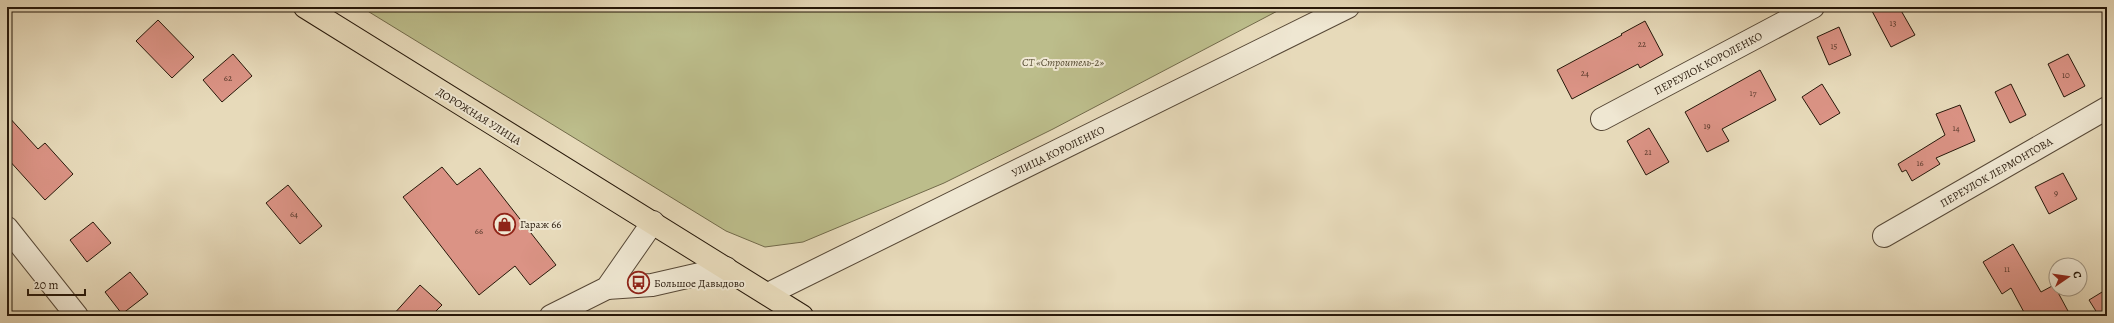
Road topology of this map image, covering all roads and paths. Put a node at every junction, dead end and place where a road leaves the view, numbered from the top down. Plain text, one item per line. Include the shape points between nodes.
1 (305, 7) edge
2 (1348, 7) edge
3 (1813, 7) edge
4 (2107, 108) edge
5 (1602, 119) dead end
6 (653, 222) junction
7 (7, 228) edge
8 (1884, 236) dead end
9 (726, 268) junction
10 (607, 288) junction
11 (768, 294) junction
12 (77, 316) edge
13 (551, 316) edge
14 (802, 316) edge

1 - 6 main road, ДОРОЖНАЯ УЛИЦА
2 - 11 street, УЛИЦА КОРОЛЕНКО
3 - 5 street, ПЕРЕУЛОК КОРОЛЕНКО
4 - 8 street, ПЕРЕУЛОК ЛЕРМОНТОВА
6 - 9 main road, ДОРОЖНАЯ УЛИЦА
6 - 10 street
7 - 12 street
9 - 10 street via 652,285
9 - 11 main road, ДОРОЖНАЯ УЛИЦА
10 - 13 street
11 - 14 main road, ДОРОЖНАЯ УЛИЦА

